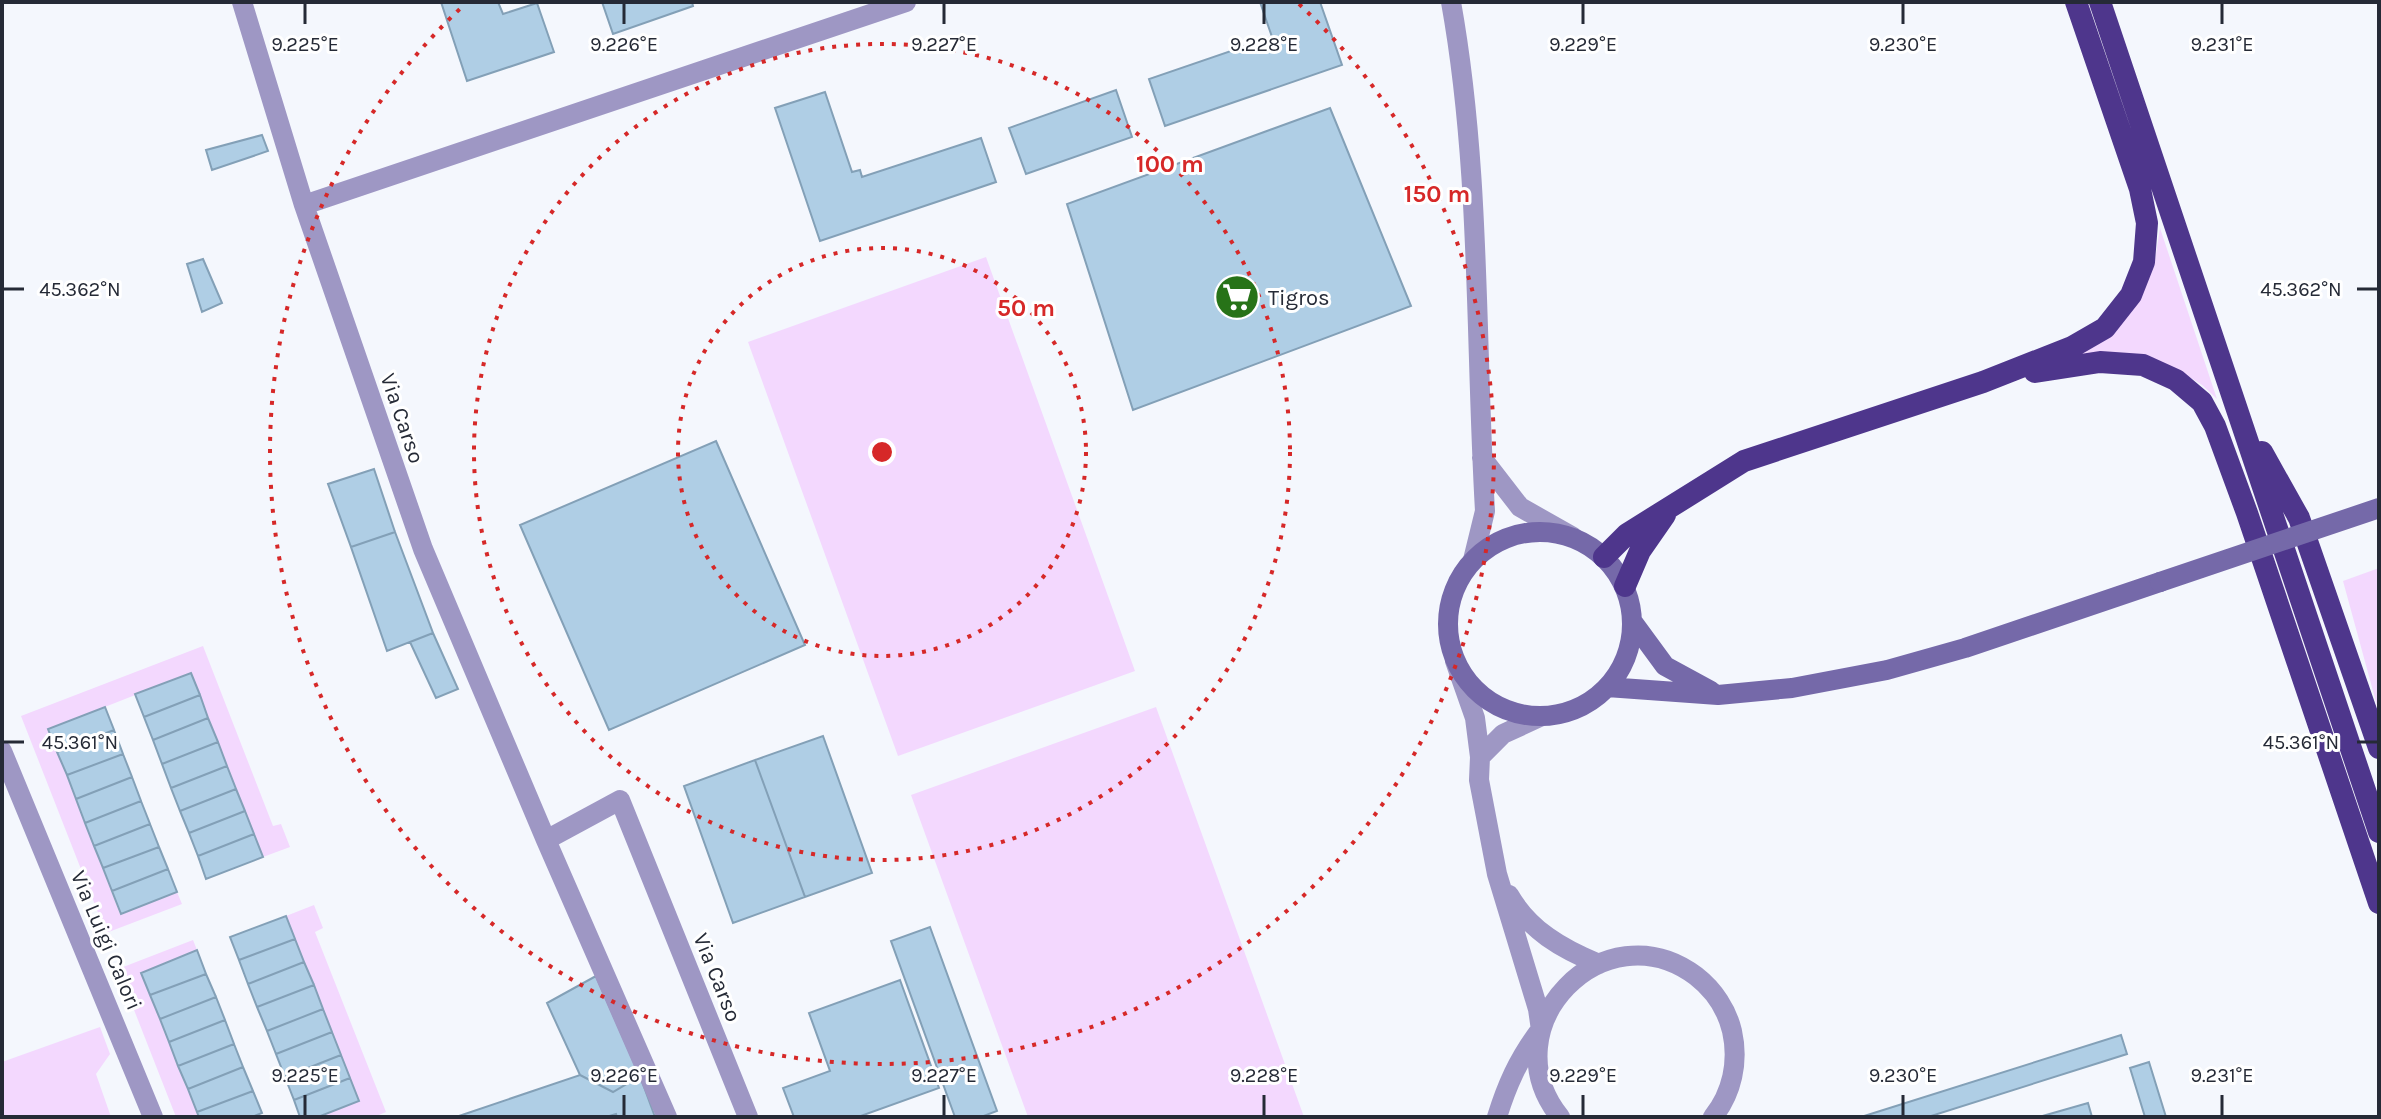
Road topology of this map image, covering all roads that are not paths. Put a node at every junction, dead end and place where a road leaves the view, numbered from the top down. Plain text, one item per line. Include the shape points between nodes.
1 (242, 2) edge
2 (906, 2) edge
3 (1451, 2) edge
4 (2076, 2) edge
5 (2100, 2) edge
6 (304, 205) junction
7 (1983, 382) junction
8 (2235, 402) junction
9 (1482, 458) junction
10 (1672, 504) junction
11 (2379, 508) edge
12 (1573, 537) junction
13 (1604, 557) junction
14 (1473, 560) junction
15 (1625, 586) junction
16 (1632, 621) junction
17 (1455, 661) junction
18 (1607, 687) junction
19 (1718, 695) junction
20 (1542, 716) junction
21 (2379, 748) edge
22 (2, 751) edge
23 (1480, 757) junction
24 (8, 778) edge
25 (2379, 832) edge
26 (546, 840) junction
27 (1497, 874) junction
28 (2379, 903) edge
29 (1599, 964) junction
30 (1541, 1030) junction
31 (153, 1117) edge
32 (667, 1117) edge
33 (748, 1117) edge
34 (1497, 1117) edge
35 (1560, 1117) edge
36 (1713, 1117) edge

1 - 6 street, Via Carso
2 - 6 street
3 - 9 street via 1473,195
4 - 7 highway via 2140,189 2147,223 2144,262 2131,295 2105,328 2072,347
5 - 8 highway
6 - 26 street, Via Carso via 423,549
7 - 10 highway via 1744,461
7 - 28 highway via 2100,362 2143,365 2176,380 2202,402 2247,513
8 - 21 highway via 2299,518
8 - 25 highway
9 - 12 street via 1520,507
9 - 14 street via 1485,511
10 - 13 highway via 1627,534
10 - 15 highway via 1640,551
11 - 19 main road, bridge via 1965,648 1887,670
12 - 13 main road
12 - 14 main road via 1520,533
13 - 15 main road
14 - 17 main road via 1449,608 1448,635
15 - 16 main road
16 - 18 main road via 1626,657
16 - 19 main road via 1665,666
17 - 20 main road via 1490,702
17 - 23 street via 1475,718
18 - 19 main road
18 - 20 main road via 1577,708
20 - 23 street via 1503,734
22 - 24 street, Via Luigi Calori
23 - 27 street via 1479,780
24 - 31 street, Via Luigi Calori
26 - 32 street, Via Carso
26 - 33 street, Via Carso via 620,800
27 - 29 street via 1538,931
27 - 30 street
29 - 30 street via 1562,990
29 - 36 street via 1625,957 1652,958 1678,965 1711,990 1730,1025 1735,1053 1727,1094
30 - 34 street via 1508,1081
30 - 35 street via 1539,1074

